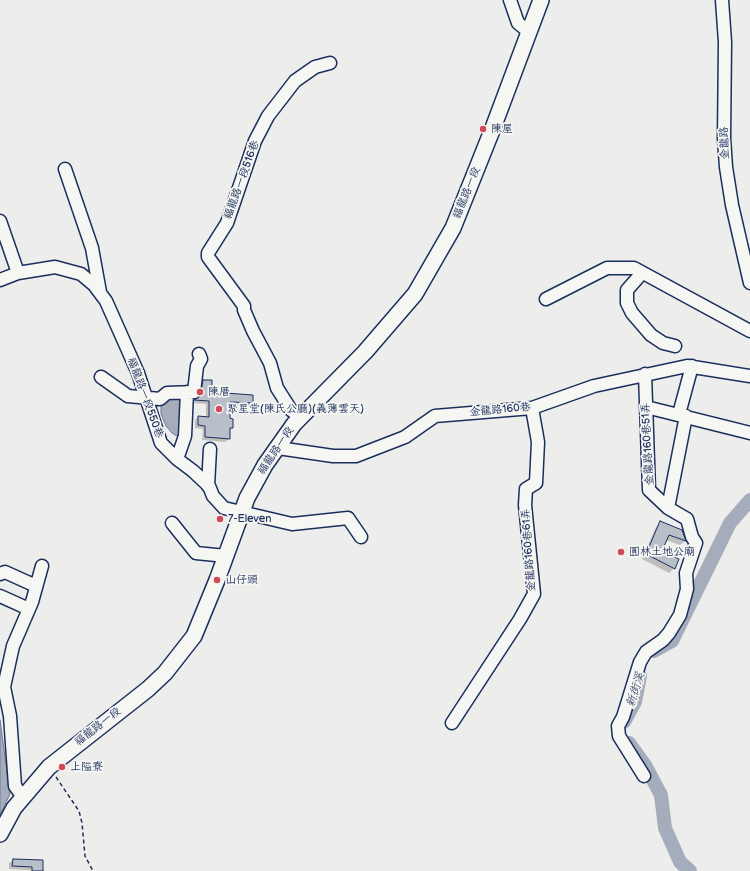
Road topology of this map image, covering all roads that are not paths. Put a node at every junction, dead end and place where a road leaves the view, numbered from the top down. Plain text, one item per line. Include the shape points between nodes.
1 (510, 0) edge
2 (540, 0) edge
3 (722, 0) edge
4 (529, 32) junction
5 (330, 64) dead end
6 (65, 169) dead end
7 (0, 221) edge
8 (18, 273) junction
9 (642, 273) junction
10 (0, 280) edge
11 (750, 283) edge
12 (101, 294) junction
13 (546, 299) dead end
14 (750, 331) edge
15 (675, 346) dead end
16 (199, 354) dead end
17 (692, 366) junction
18 (645, 374) junction
19 (750, 376) edge
20 (101, 377) dead end
21 (186, 392) junction
22 (148, 398) junction
23 (646, 406) junction
24 (532, 408) junction
25 (683, 415) junction
26 (301, 417) junction
27 (750, 433) edge
28 (278, 448) junction
29 (210, 449) dead end
30 (176, 459) junction
31 (208, 486) junction
32 (668, 508) junction
33 (242, 513) junction
34 (172, 523) dead end
35 (361, 537) dead end
36 (226, 556) junction
37 (42, 566) dead end
38 (0, 574) edge
39 (36, 586) junction
40 (0, 596) edge
41 (29, 609) junction
42 (452, 723) dead end
43 (644, 776) dead end
44 (23, 797) junction
45 (0, 834) edge

1 - 4 street via 518,23
2 - 4 main road, 福龍路一段
3 - 11 street, 金龍路 via 726,42 726,167
4 - 26 main road, 福龍路一段 via 465,200 430,269 415,294 393,321
5 - 26 street, 福龍路一段516巷 via 315,67 295,81 268,116 255,141 227,223 208,253 208,257 244,306 253,331 270,363 277,388 291,410
6 - 12 street via 92,248
7 - 8 street
8 - 10 street, 福龍路一段550巷
8 - 12 street, 福龍路一段550巷 via 64,268 81,274
9 - 13 street via 634,268 607,268
9 - 14 street
9 - 15 street via 627,290 627,302 632,313 651,334 663,343
12 - 22 street, 福龍路一段550巷
16 - 21 street via 201,359 197,366 194,392
17 - 18 street, 金龍路160巷
17 - 19 street, 金龍路160巷
17 - 25 street
18 - 23 street, 金龍路160巷51弄
18 - 24 street, 金龍路160巷 via 594,386
20 - 22 street via 128,396
21 - 22 street via 167,393 160,399
21 - 30 street via 185,436
22 - 30 street, 福龍路一段550巷 via 161,443
23 - 25 street
23 - 32 street, 金龍路160巷51弄 via 649,490
24 - 28 street, 金龍路160巷 via 435,416 405,437 356,456 333,456
24 - 42 street, 金龍路160巷61弄 via 538,442 536,483 526,489 525,505 534,594
25 - 27 street
25 - 32 street
26 - 28 main road, 福龍路一段
28 - 33 main road, 福龍路一段 via 265,465
29 - 31 street
30 - 31 street, 福龍路一段550巷
31 - 33 street, 福龍路一段550巷 via 224,508
32 - 43 street, 金龍路160巷51弄 via 687,519 696,543 686,573 687,589 680,615 663,640 646,652 640,662 618,726 619,736
33 - 35 street, 福龍路一段550巷 via 292,524 348,518
33 - 36 main road, 福龍路一段
34 - 36 street via 196,553
36 - 44 main road, 福龍路一段 via 205,612 182,654 148,689 49,767
37 - 39 street
38 - 39 street via 5,572
39 - 41 street
40 - 41 street
41 - 44 street via 13,646 4,687 10,716 15,786
44 - 45 main road, 福龍路一段

